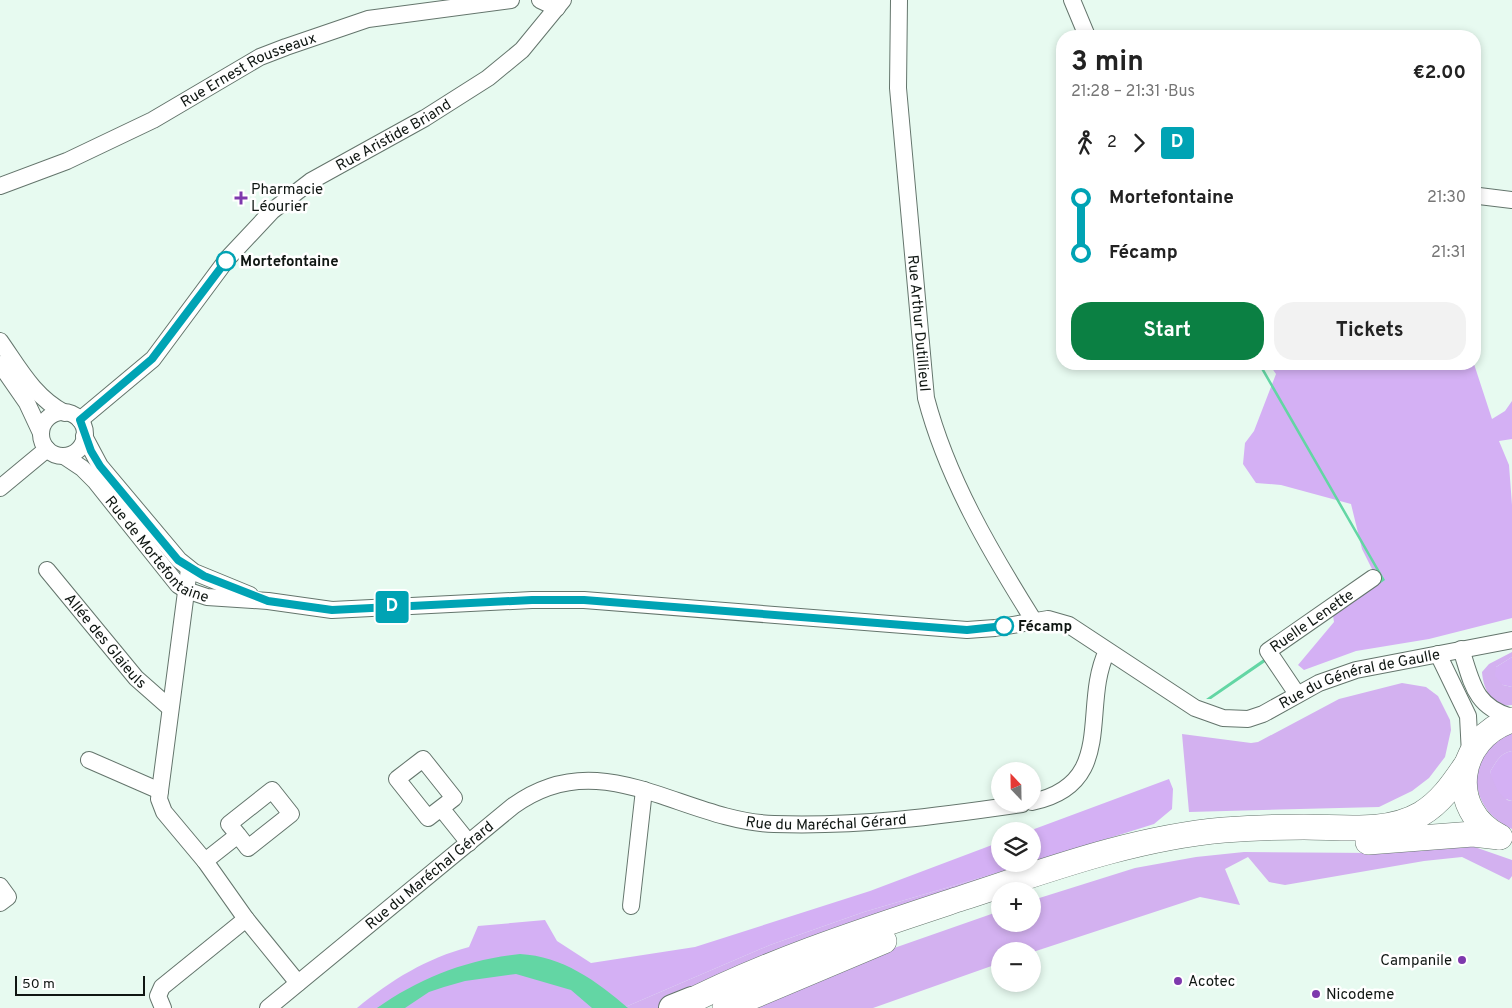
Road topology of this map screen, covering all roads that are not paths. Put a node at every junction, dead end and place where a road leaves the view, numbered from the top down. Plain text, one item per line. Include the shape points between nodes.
1 (511, 0) edge
2 (540, 0) edge
3 (899, 0) edge
4 (1072, 0) edge
5 (560, 4) edge
6 (1084, 30) edge
7 (0, 186) edge
8 (1481, 196) edge
9 (1512, 200) edge
10 (0, 341) edge
11 (0, 364) edge
12 (64, 412) junction
13 (82, 428) junction
14 (41, 433) junction
15 (47, 449) junction
16 (64, 456) junction
17 (0, 488) edge
18 (189, 569) junction
19 (47, 570) dead end
20 (1373, 578) dead end
21 (186, 590) junction
22 (268, 601) junction
23 (1034, 621) junction
24 (1512, 640) edge
25 (1461, 649) junction
26 (1107, 650) junction
27 (1438, 654) junction
28 (1297, 694) junction
29 (170, 708) junction
30 (1211, 715) joint
31 (1512, 718) edge
32 (89, 760) dead end
33 (1468, 760) junction
34 (644, 790) junction
35 (160, 791) junction
36 (1041, 799) edge
37 (441, 808) dead end
38 (991, 809) edge
39 (238, 836) dead end
40 (1505, 839) edge
41 (469, 843) junction
42 (205, 861) junction
43 (0, 886) edge
44 (1041, 886) edge
45 (0, 903) edge
46 (991, 903) edge
47 (631, 906) dead end
48 (246, 918) junction
49 (298, 983) junction
50 (680, 1005) edge
51 (163, 1008) edge
52 (268, 1008) edge
53 (725, 1008) edge

1 - 7 street, Rue Ernest Rousseaux via 368,20 286,47 260,57 144,124 67,161
2 - 5 street
3 - 23 street, Rue Arthur Dutillieul via 898,88 926,398 936,432 981,534
4 - 6 street
5 - 13 street, Rue Aristide Briand via 522,50 488,78 425,118 324,173 272,212 228,258 152,359
8 - 9 street
10 - 12 street via 37,393
11 - 14 street via 27,402
12 - 13 street
12 - 14 street via 48,418
13 - 16 street via 77,451
13 - 18 street, Rue de Mortefontaine via 100,466
14 - 15 street
15 - 16 street
15 - 17 street
16 - 21 street, Rue de Mortefontaine via 95,481 174,581
18 - 21 street
18 - 22 street, Rue de Mortefontaine
19 - 29 street, Allée des Glaieuls via 140,682
20 - 28 street, Ruelle Lenette via 1268,651
21 - 22 street, Rue de Mortefontaine via 207,597
21 - 29 street
22 - 23 street, Rue de Mortefontaine via 332,610 584,600 967,630
23 - 26 street, Rue de Mortefontaine via 1063,622
24 - 25 street, Rue du Général de Gaulle
25 - 27 street, Rue du Général de Gaulle
25 - 31 street via 1478,697 1487,706
26 - 30 street, Rue de Mortefontaine via 1195,708
26 - 36 street via 1101,667 1087,762 1078,778 1066,789
27 - 28 street, Rue du Général de Gaulle via 1356,670
27 - 33 street via 1468,716
28 - 30 street, Rue du Général de Gaulle via 1248,719
29 - 35 street
31 - 33 main road via 1487,733
32 - 35 street
33 - 40 main road via 1465,790 1470,806 1479,821
33 - 50 main road via 1437,802 1420,814 1395,824 1222,830 1123,847 857,933
34 - 38 street, Rue du Maréchal Gérard via 735,819 773,824 830,825 925,819
34 - 41 street, Rue du Maréchal Gérard via 599,780 555,785 520,800
34 - 47 street
35 - 42 street via 161,807
37 - 41 street
39 - 42 street
40 - 44 main road via 1473,834 1380,842 1259,842 1199,846 1131,859
41 - 49 street, Rue du Maréchal Gérard
42 - 48 street
43 - 45 street via 8,897
46 - 53 main road via 885,940
48 - 49 street
48 - 51 street via 162,987 158,996
49 - 52 street, Rue du Maréchal Gérard

